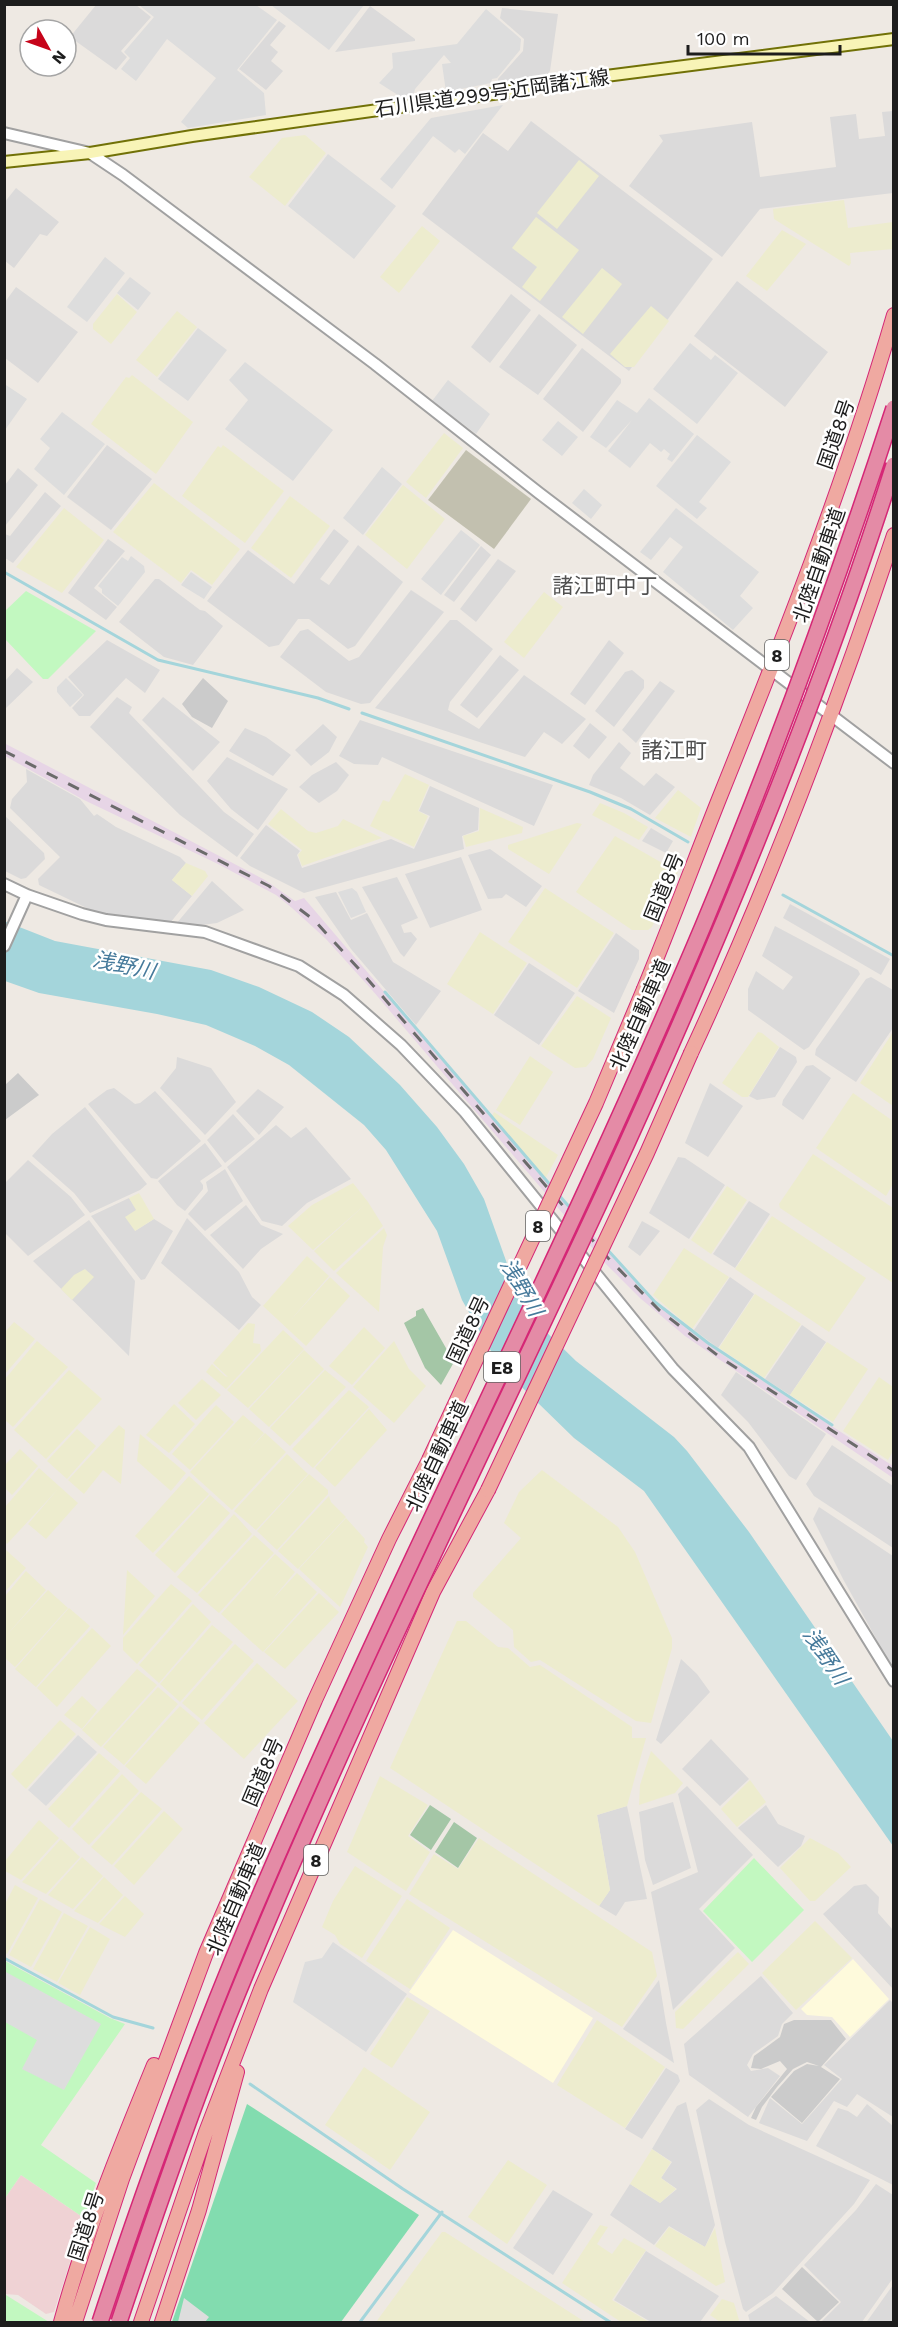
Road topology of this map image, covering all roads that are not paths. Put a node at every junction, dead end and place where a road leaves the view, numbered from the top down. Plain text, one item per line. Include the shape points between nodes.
1 (894, 39) edge
2 (4, 133) edge
3 (90, 153) junction
4 (4, 162) edge
5 (894, 315) edge
6 (894, 408) edge
7 (894, 465) edge
8 (894, 535) edge
9 (771, 670) junction
10 (831, 715) junction
11 (894, 763) edge
12 (4, 884) edge
13 (27, 895) junction
14 (4, 946) edge
15 (894, 1681) edge
16 (261, 1989) junction
17 (188, 2000) junction
18 (61, 2322) edge
19 (75, 2322) edge
20 (100, 2322) edge
21 (119, 2322) edge
22 (141, 2322) edge
23 (162, 2322) edge

1 - 3 main road, 石川県道299号近岡諸江線 via 559,82
2 - 3 street
3 - 4 main road, 石川県道299号近岡諸江線
3 - 9 street via 375,364
5 - 9 highway, 国道8号 / 8 via 829,514
6 - 20 highway, 北陸自動車道 / E8, bridge via 795,694 702,927 259,1897 168,2124
7 - 21 highway, 北陸自動車道 / E8, bridge via 817,685 718,934 608,1183 274,1905 188,2121
8 - 10 highway, 8
9 - 10 street
9 - 17 highway, 国道8号 / 8, bridge via 596,1103 315,1700
10 - 11 street
10 - 16 highway, 8, bridge via 755,906 647,1153 488,1490 433,1592
12 - 13 street
13 - 14 street
13 - 15 street via 106,920 205,932 299,966 344,995 401,1045 465,1112 673,1369 749,1447
16 - 22 highway, 8
16 - 23 highway via 199,2210
17 - 18 highway via 160,2051 114,2160
17 - 19 highway, 国道8号 / 8 via 122,2179

